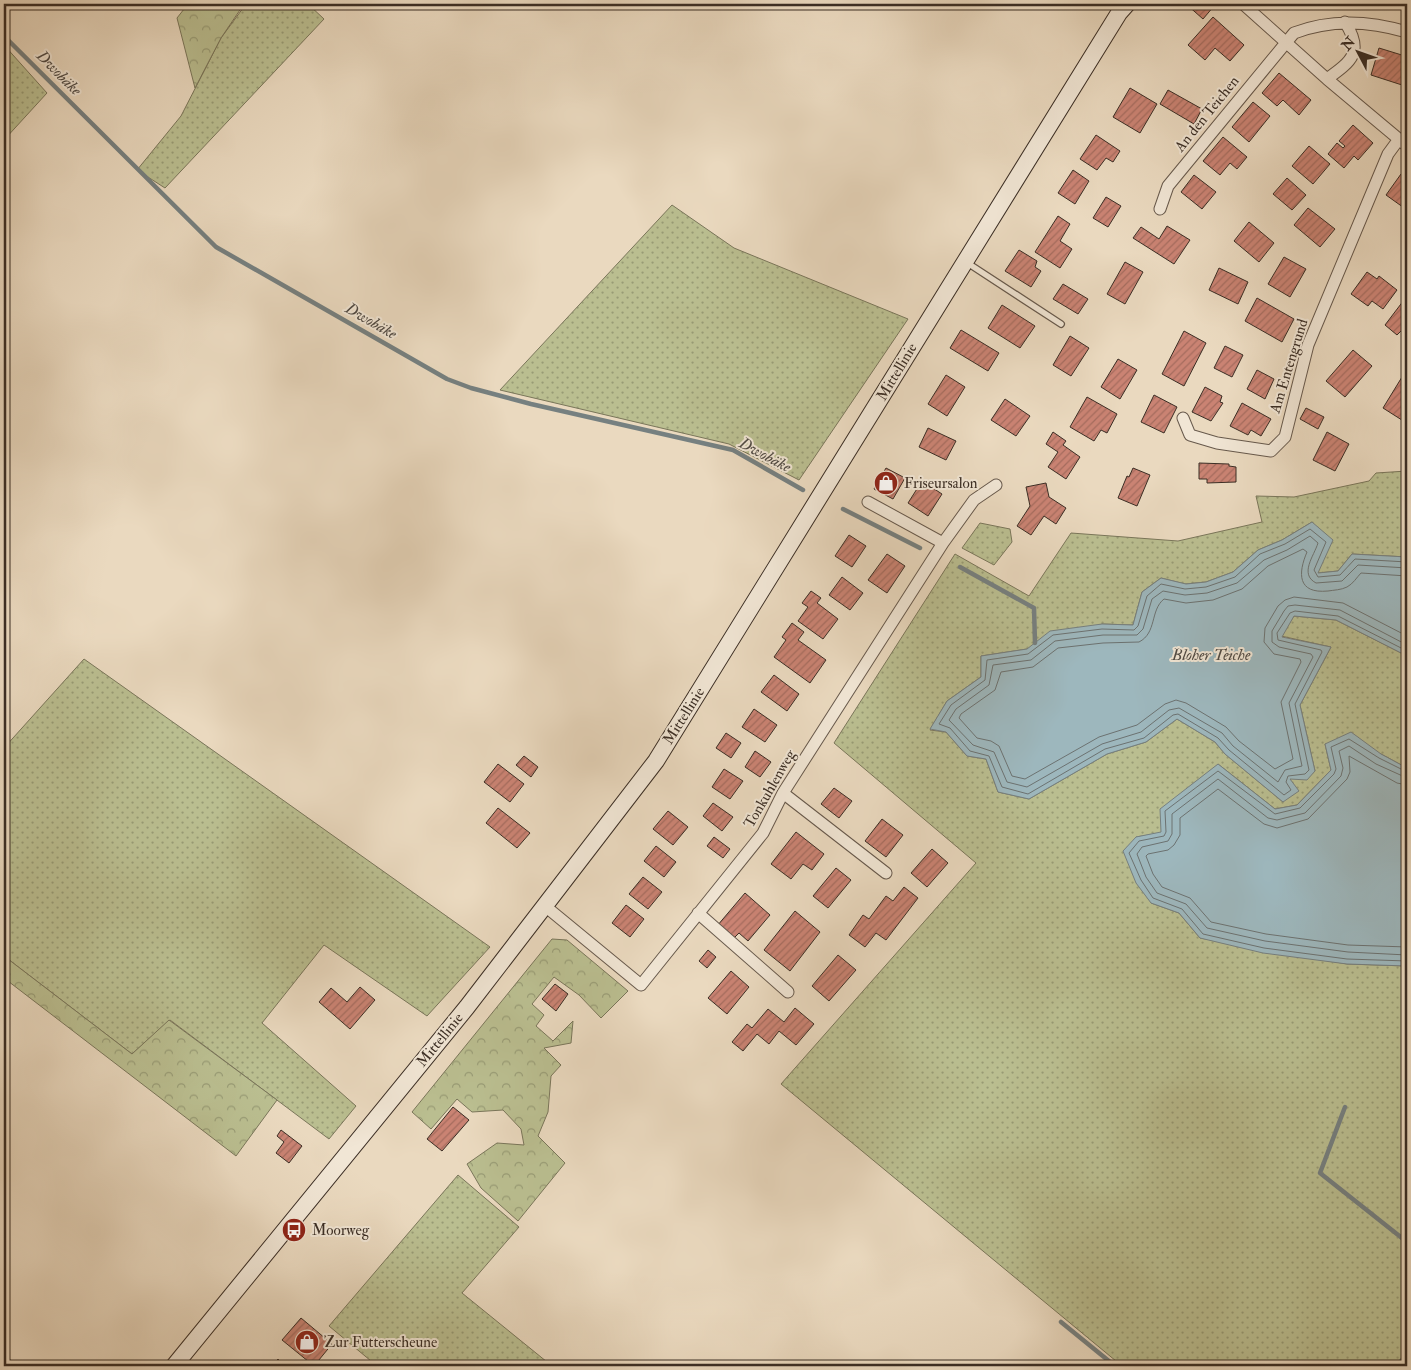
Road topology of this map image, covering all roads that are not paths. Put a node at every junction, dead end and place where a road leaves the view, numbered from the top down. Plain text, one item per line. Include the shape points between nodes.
1 (1243, 4) edge
2 (1123, 7) edge
3 (1345, 22) junction
4 (1407, 32) edge
5 (1284, 42) junction
6 (1327, 79) junction
7 (1403, 142) edge
8 (1160, 209) dead end
9 (964, 261) junction
10 (1061, 324) dead end
11 (1183, 418) dead end
12 (996, 485) dead end
13 (868, 502) dead end
14 (943, 543) junction
15 (783, 793) junction
16 (886, 873) dead end
17 (544, 906) junction
18 (698, 913) junction
19 (788, 992) dead end
20 (174, 1366) edge

1 - 5 street
2 - 9 street, Mittellinie
3 - 4 street, An den Teichen
3 - 5 street, An den Teichen via 1311,26 1294,33
3 - 6 street via 1356,46 1345,66
5 - 6 street
5 - 8 street, An den Teichen via 1168,186
6 - 7 street
7 - 11 street, Am Entengrund via 1388,154 1308,345 1285,437 1271,451 1217,443 1190,435
9 - 10 lane
9 - 17 street, Mittellinie via 656,761
12 - 14 street, Tonkuhlenweg via 974,500
13 - 14 street
14 - 15 street, Tonkuhlenweg
15 - 16 street
15 - 18 street, Tonkuhlenweg via 763,833
17 - 18 street, Tonkuhlenweg via 642,985
17 - 20 street, Mittellinie via 387,1106
18 - 19 street

